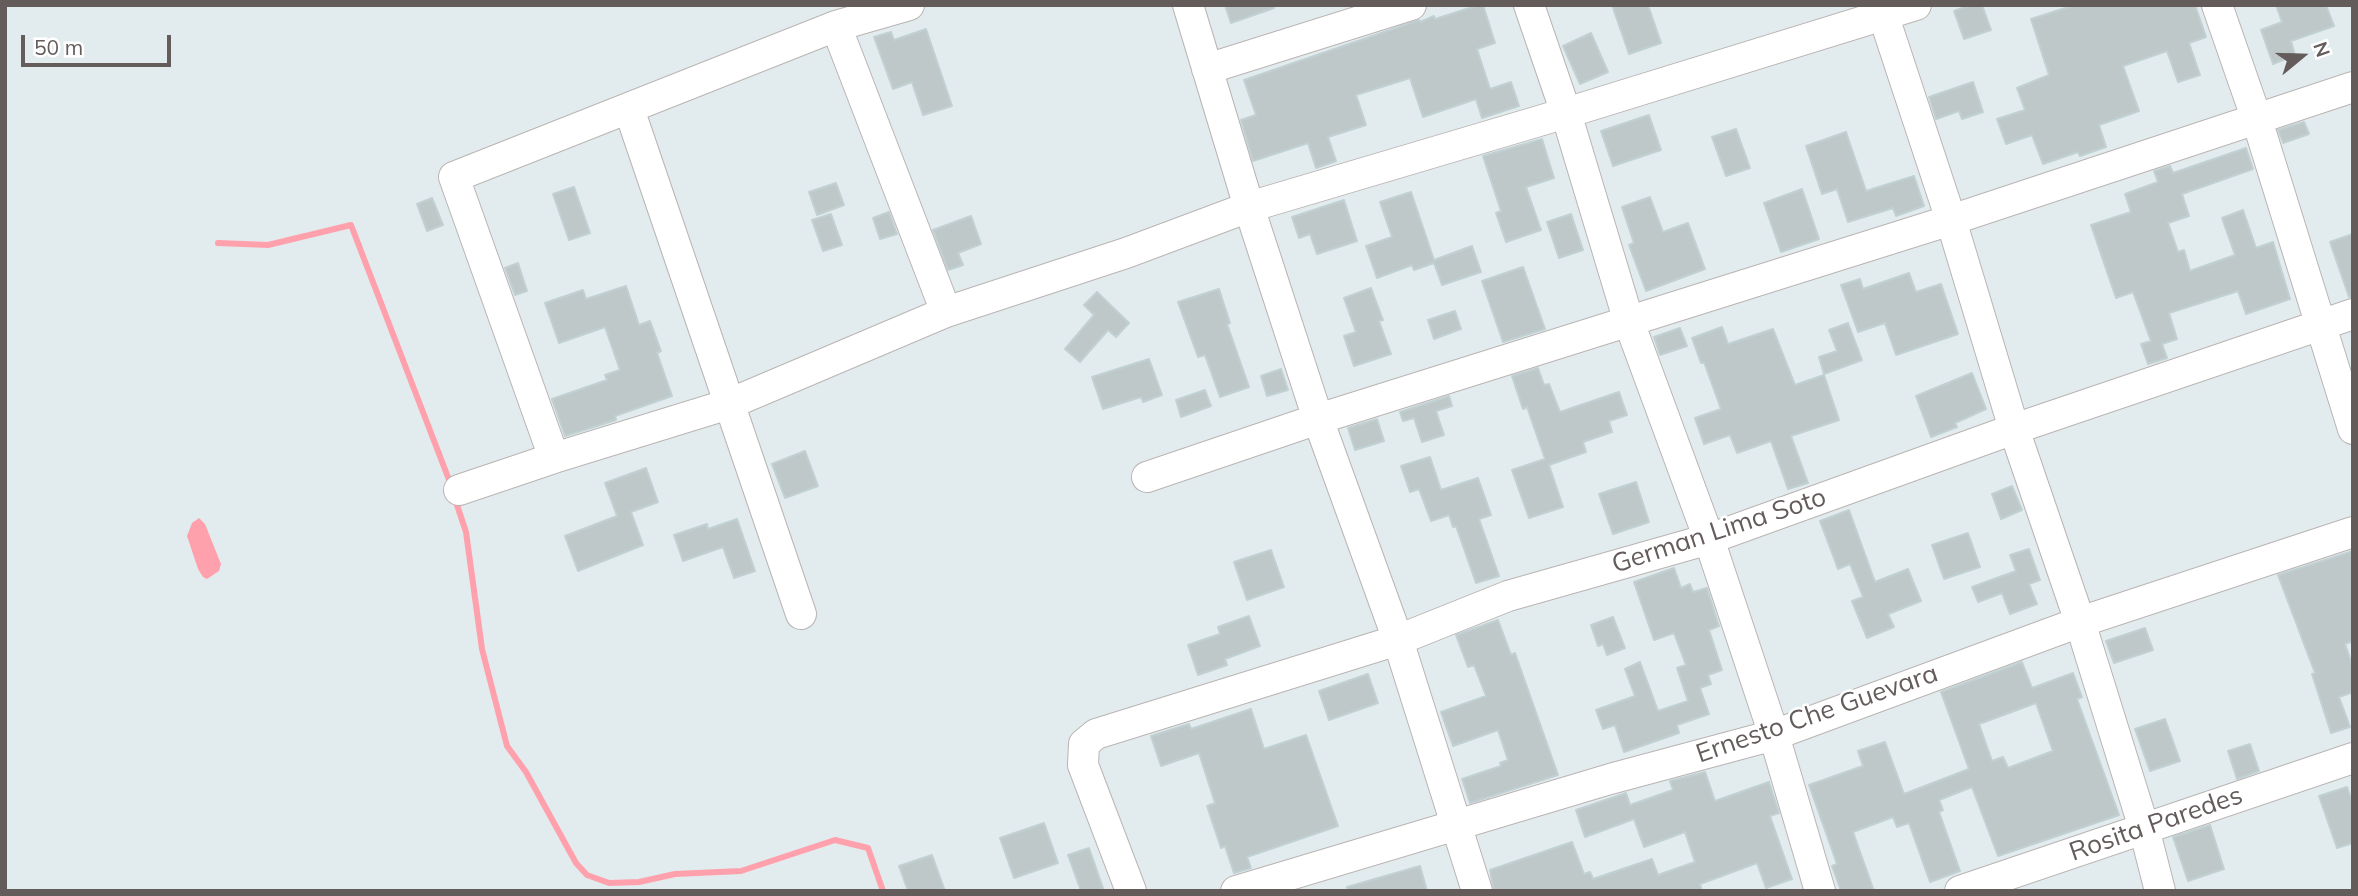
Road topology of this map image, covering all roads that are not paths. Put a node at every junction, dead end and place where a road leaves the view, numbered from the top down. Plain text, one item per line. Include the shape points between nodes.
1 (909, 5) edge
2 (1188, 5) edge
3 (1411, 5) edge
4 (1529, 5) edge
5 (1916, 5) edge
6 (2217, 5) edge
7 (1882, 11) edge
8 (836, 26) junction
9 (1207, 69) junction
10 (2353, 87) edge
11 (629, 109) junction
12 (1566, 113) junction
13 (2257, 120) junction
14 (1249, 207) junction
15 (1951, 220) junction
16 (946, 312) junction
17 (2353, 314) edge
18 (1629, 321) junction
19 (2322, 325) junction
20 (729, 404) junction
21 (1318, 419) junction
22 (2014, 429) junction
23 (2353, 429) edge
24 (554, 458) junction
25 (1147, 477) dead end
26 (458, 490) dead end
27 (2353, 532) edge
28 (1709, 539) junction
29 (802, 614) dead end
30 (2080, 622) junction
31 (1398, 640) junction
32 (1774, 735) junction
33 (2353, 758) edge
34 (1458, 826) junction
35 (2144, 828) junction
36 (1130, 891) edge
37 (1236, 891) edge
38 (1478, 891) edge
39 (1820, 891) edge
40 (1960, 891) edge
41 (2160, 891) edge

1 - 8 street
2 - 9 street
3 - 9 street
4 - 12 street
5 - 7 street
6 - 13 street
7 - 12 street
7 - 15 street
8 - 11 street
8 - 16 street
9 - 14 street
10 - 13 street
11 - 20 street
11 - 24 street via 454,177
12 - 14 street
12 - 18 street
13 - 15 street
13 - 19 street
14 - 16 street
14 - 21 street
15 - 18 street
15 - 22 street
16 - 20 street
17 - 19 street, German Lima Soto
18 - 21 street
18 - 28 street
19 - 22 street, German Lima Soto
19 - 23 street
20 - 24 street
20 - 29 street
21 - 25 street
21 - 31 street
22 - 28 street, German Lima Soto
22 - 30 street
24 - 26 street
27 - 30 street, Ernesto Che Guevara
28 - 31 street, German Lima Soto via 1508,596
28 - 32 street
30 - 32 street, Ernesto Che Guevara
30 - 35 street
31 - 34 street
31 - 36 street, German Lima Soto via 1096,734 1084,744 1083,765
32 - 34 street, Ernesto Che Guevara
32 - 39 street
33 - 35 street, Rosita Paredes
34 - 37 street, Ernesto Che Guevara
34 - 38 street
35 - 40 street, Rosita Paredes
35 - 41 street

